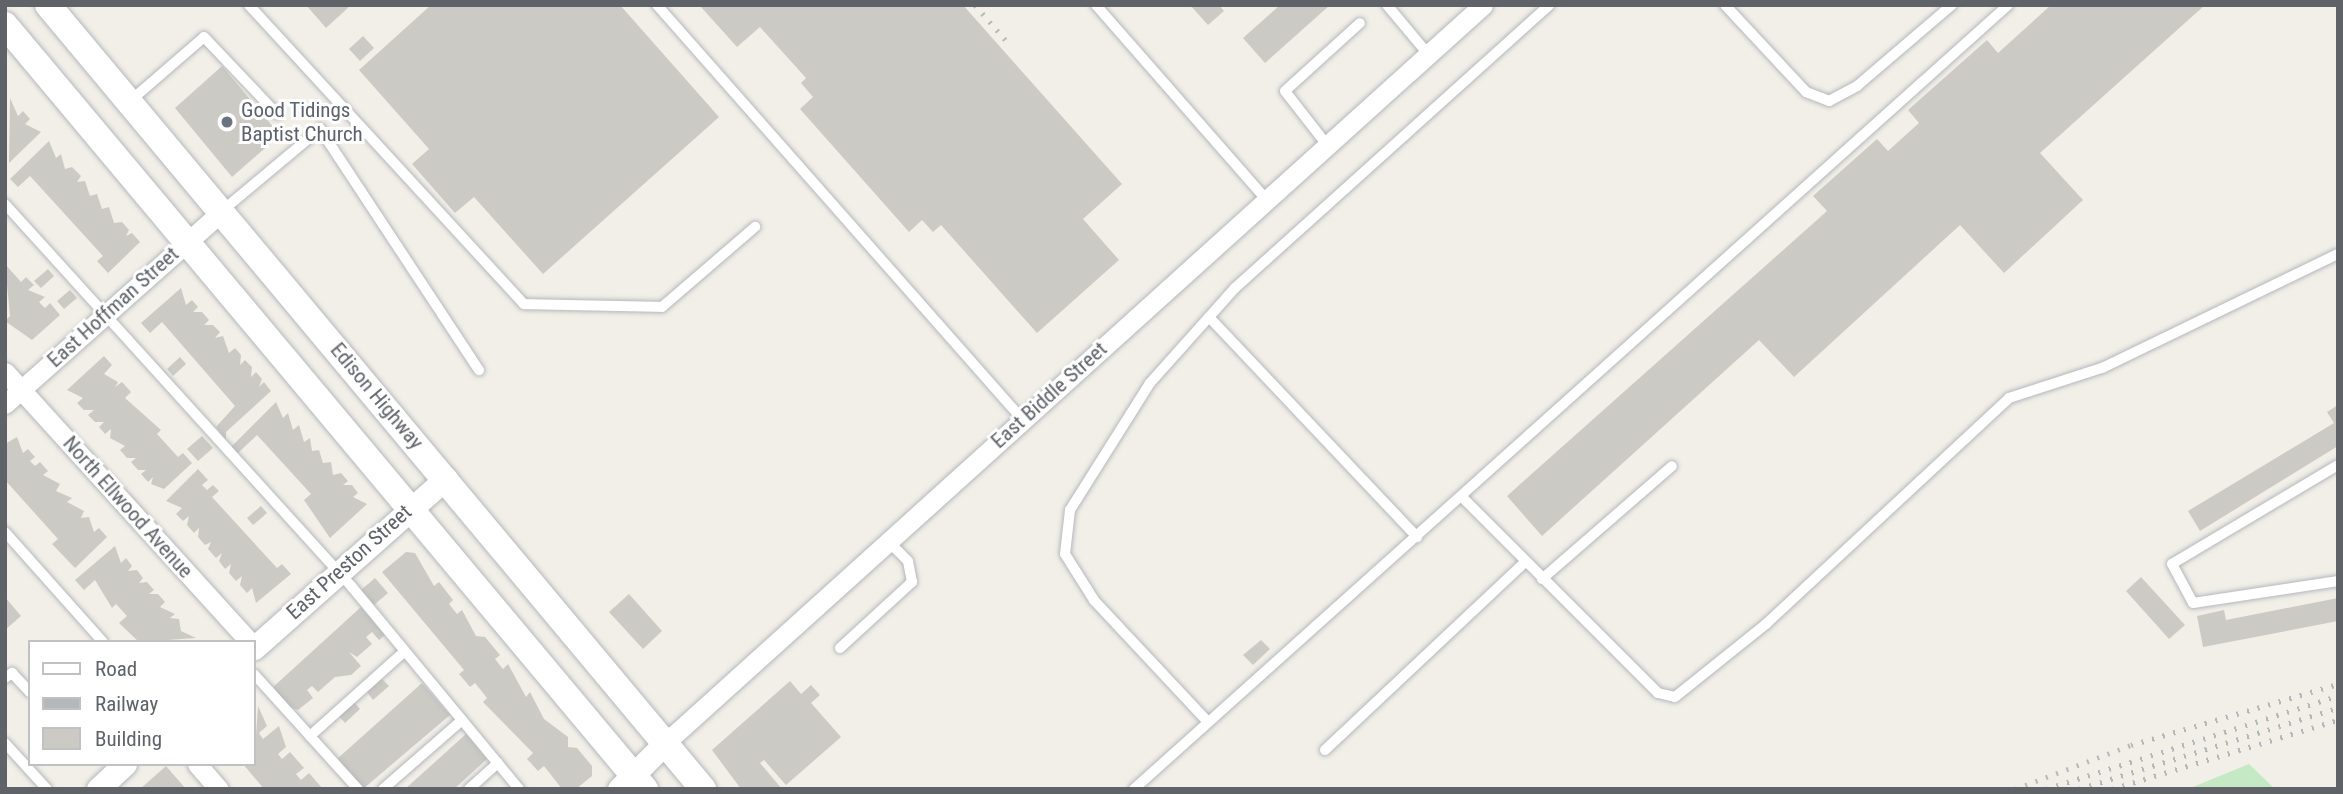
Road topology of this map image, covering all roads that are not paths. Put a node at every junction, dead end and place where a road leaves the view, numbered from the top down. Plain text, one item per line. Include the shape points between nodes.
1 (48, 5) edge
2 (248, 5) edge
3 (657, 5) edge
4 (1096, 5) edge
5 (1387, 5) edge
6 (1483, 5) edge
7 (1549, 5) edge
8 (1725, 5) edge
9 (1952, 5) edge
10 (2008, 5) edge
11 (1360, 23) dead end
12 (5, 26) edge
13 (1428, 54) junction
14 (129, 102) junction
15 (277, 114) dead end
16 (1327, 145) junction
17 (1266, 199) junction
18 (5, 204) edge
19 (222, 211) junction
20 (755, 228) dead end
21 (186, 242) junction
22 (2338, 254) edge
23 (104, 316) junction
24 (1209, 317) junction
25 (479, 370) dead end
26 (5, 372) edge
27 (21, 390) junction
28 (5, 404) edge
29 (1022, 419) junction
30 (2338, 465) edge
31 (1672, 466) dead end
32 (446, 478) junction
33 (1462, 497) junction
34 (409, 508) junction
35 (5, 533) edge
36 (1417, 537) junction
37 (888, 541) junction
38 (1525, 562) junction
39 (337, 573) junction
40 (1542, 579) junction
41 (2338, 581) edge
42 (101, 640) edge
43 (248, 640) edge
44 (256, 643) edge
45 (840, 648) dead end
46 (405, 651) junction
47 (256, 676) edge
48 (5, 678) edge
49 (28, 690) edge
50 (462, 720) junction
51 (1209, 722) junction
52 (310, 736) junction
53 (5, 743) edge
54 (664, 744) junction
55 (1325, 750) dead end
56 (498, 763) junction
57 (199, 766) edge
58 (632, 784) edge
59 (47, 789) edge
60 (219, 789) edge
61 (358, 789) edge
62 (383, 789) edge
63 (469, 789) edge
64 (519, 789) edge
65 (703, 789) edge
66 (1134, 789) edge

1 - 14 main road, Edison Highway
2 - 20 lane via 524,304 662,307
3 - 29 lane
4 - 17 lane
5 - 13 lane
6 - 13 street, East Biddle Street
7 - 24 lane
8 - 9 lane via 1806,92 1829,101 1857,86
10 - 33 lane
11 - 16 lane via 1285,92
12 - 21 main road
13 - 16 street, East Biddle Street
14 - 15 lane via 204,37
14 - 19 main road, Edison Highway
16 - 17 street, East Biddle Street
17 - 29 street, East Biddle Street
18 - 23 lane
19 - 21 street, East Hoffman Street
19 - 25 lane via 320,129
19 - 32 main road, Edison Highway
21 - 23 street, East Hoffman Street
21 - 34 main road
22 - 40 lane via 2102,368 2009,398 1766,624 1675,697 1658,692
23 - 27 street, East Hoffman Street
23 - 39 lane
24 - 36 lane
24 - 51 lane via 1150,383 1070,510 1065,554 1094,600
26 - 27 street, North Ellwood Avenue
27 - 28 street, East Hoffman Street
27 - 43 street, North Ellwood Avenue
29 - 37 street, East Biddle Street
30 - 41 lane via 2172,564 2193,603
31 - 40 lane
32 - 34 street, East Preston Street
32 - 54 main road, Edison Highway
33 - 36 lane
33 - 38 lane
34 - 39 street, East Preston Street
34 - 58 main road
35 - 42 lane
36 - 51 lane
37 - 45 lane via 908,561 912,582
37 - 54 street, East Biddle Street
38 - 40 lane
38 - 55 lane
39 - 44 street, East Preston Street
39 - 46 lane
46 - 50 lane
46 - 52 lane
47 - 52 lane
48 - 49 lane via 12,673
50 - 56 lane
50 - 62 lane
51 - 66 lane
52 - 61 lane
53 - 59 lane
54 - 58 street, East Biddle Street
54 - 65 main road, Edison Highway
56 - 63 lane
56 - 64 lane
57 - 60 street

